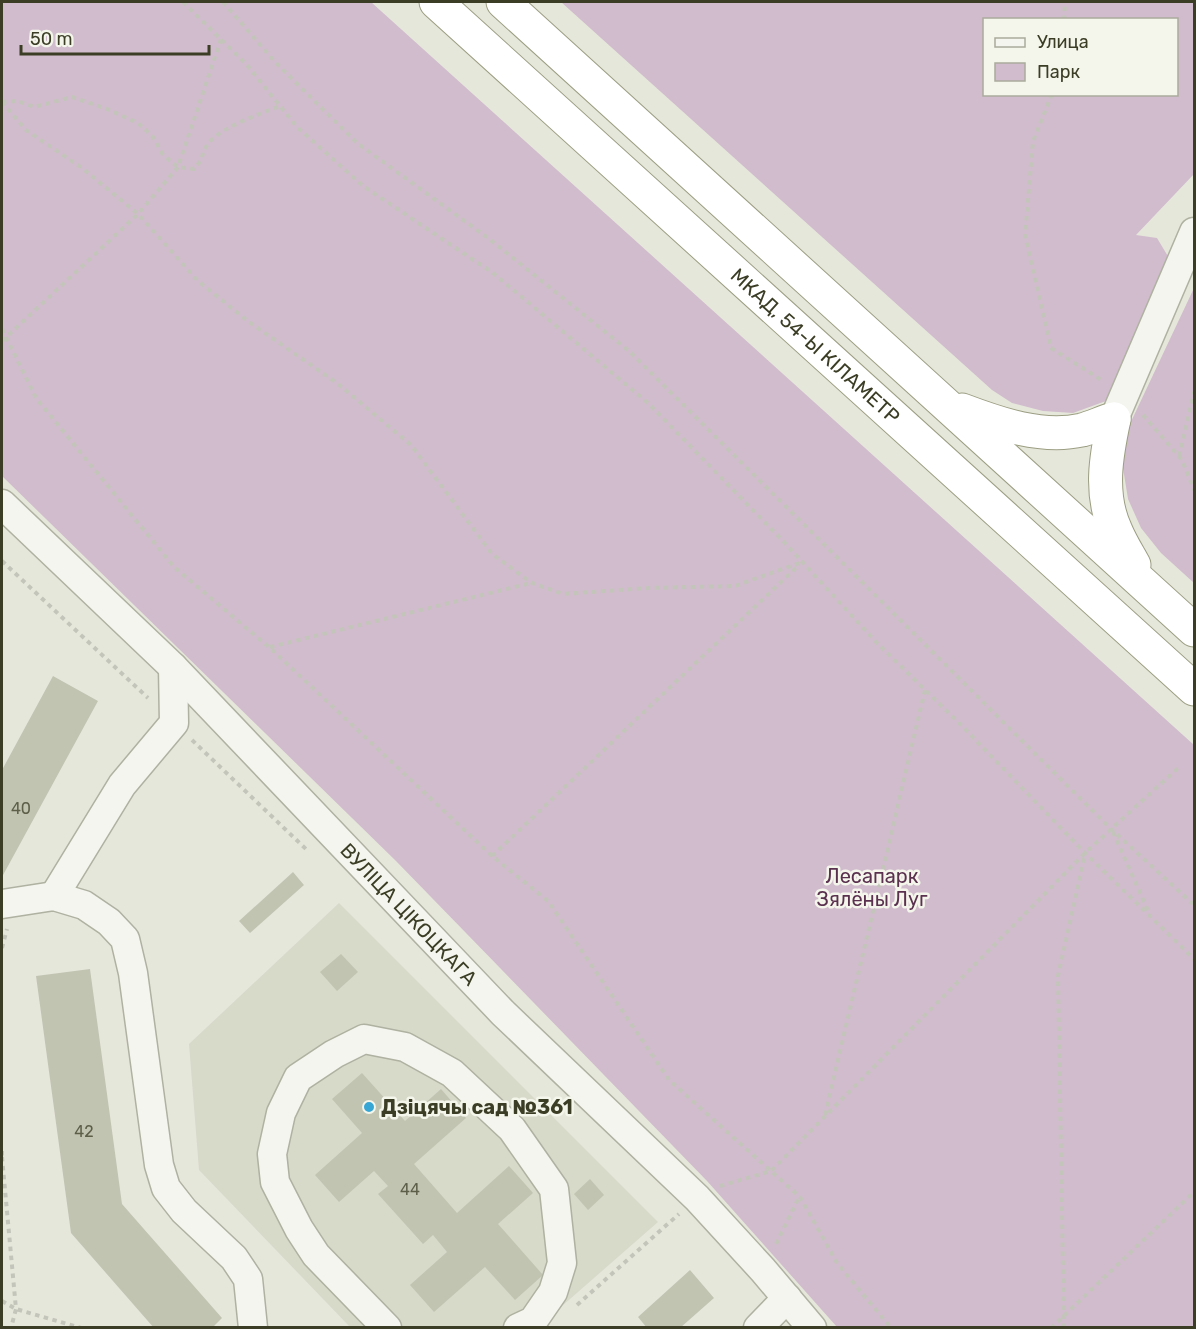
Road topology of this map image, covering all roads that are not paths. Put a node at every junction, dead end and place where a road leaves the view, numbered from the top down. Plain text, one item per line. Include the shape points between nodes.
1 (436, 2) edge
2 (503, 2) edge
3 (1194, 232) edge
4 (948, 405) junction
5 (1119, 407) junction
6 (2, 504) edge
7 (1145, 585) junction
8 (1194, 630) edge
9 (173, 667) junction
10 (1194, 689) edge
11 (54, 896) junction
12 (2, 904) edge
13 (787, 1298) junction
14 (254, 1328) edge
15 (387, 1328) edge
16 (518, 1328) edge
17 (758, 1328) edge
18 (812, 1328) edge

1 - 10 highway, МКАД, 54-Ы КІЛАМЕТР
2 - 4 highway
3 - 5 street
4 - 5 highway via 998,423 1049,433 1081,430
4 - 7 highway
5 - 7 highway via 1105,462 1106,500 1114,529
6 - 9 street, ВУЛІЦА ЦІКОЦКАГА
7 - 8 highway
9 - 11 street via 174,723 122,785
9 - 13 street, ВУЛІЦА ЦІКОЦКАГА via 503,1013 697,1198
11 - 12 street
11 - 14 street via 84,906 109,922 125,939 159,1165 166,1188 184,1211 234,1258 248,1279
13 - 17 street
13 - 18 street, ВУЛІЦА ЦІКОЦКАГА
15 - 16 street via 316,1255 275,1182 272,1154 280,1113 298,1078 364,1039 405,1047 452,1073 512,1129 554,1189 562,1263 553,1292 533,1321

